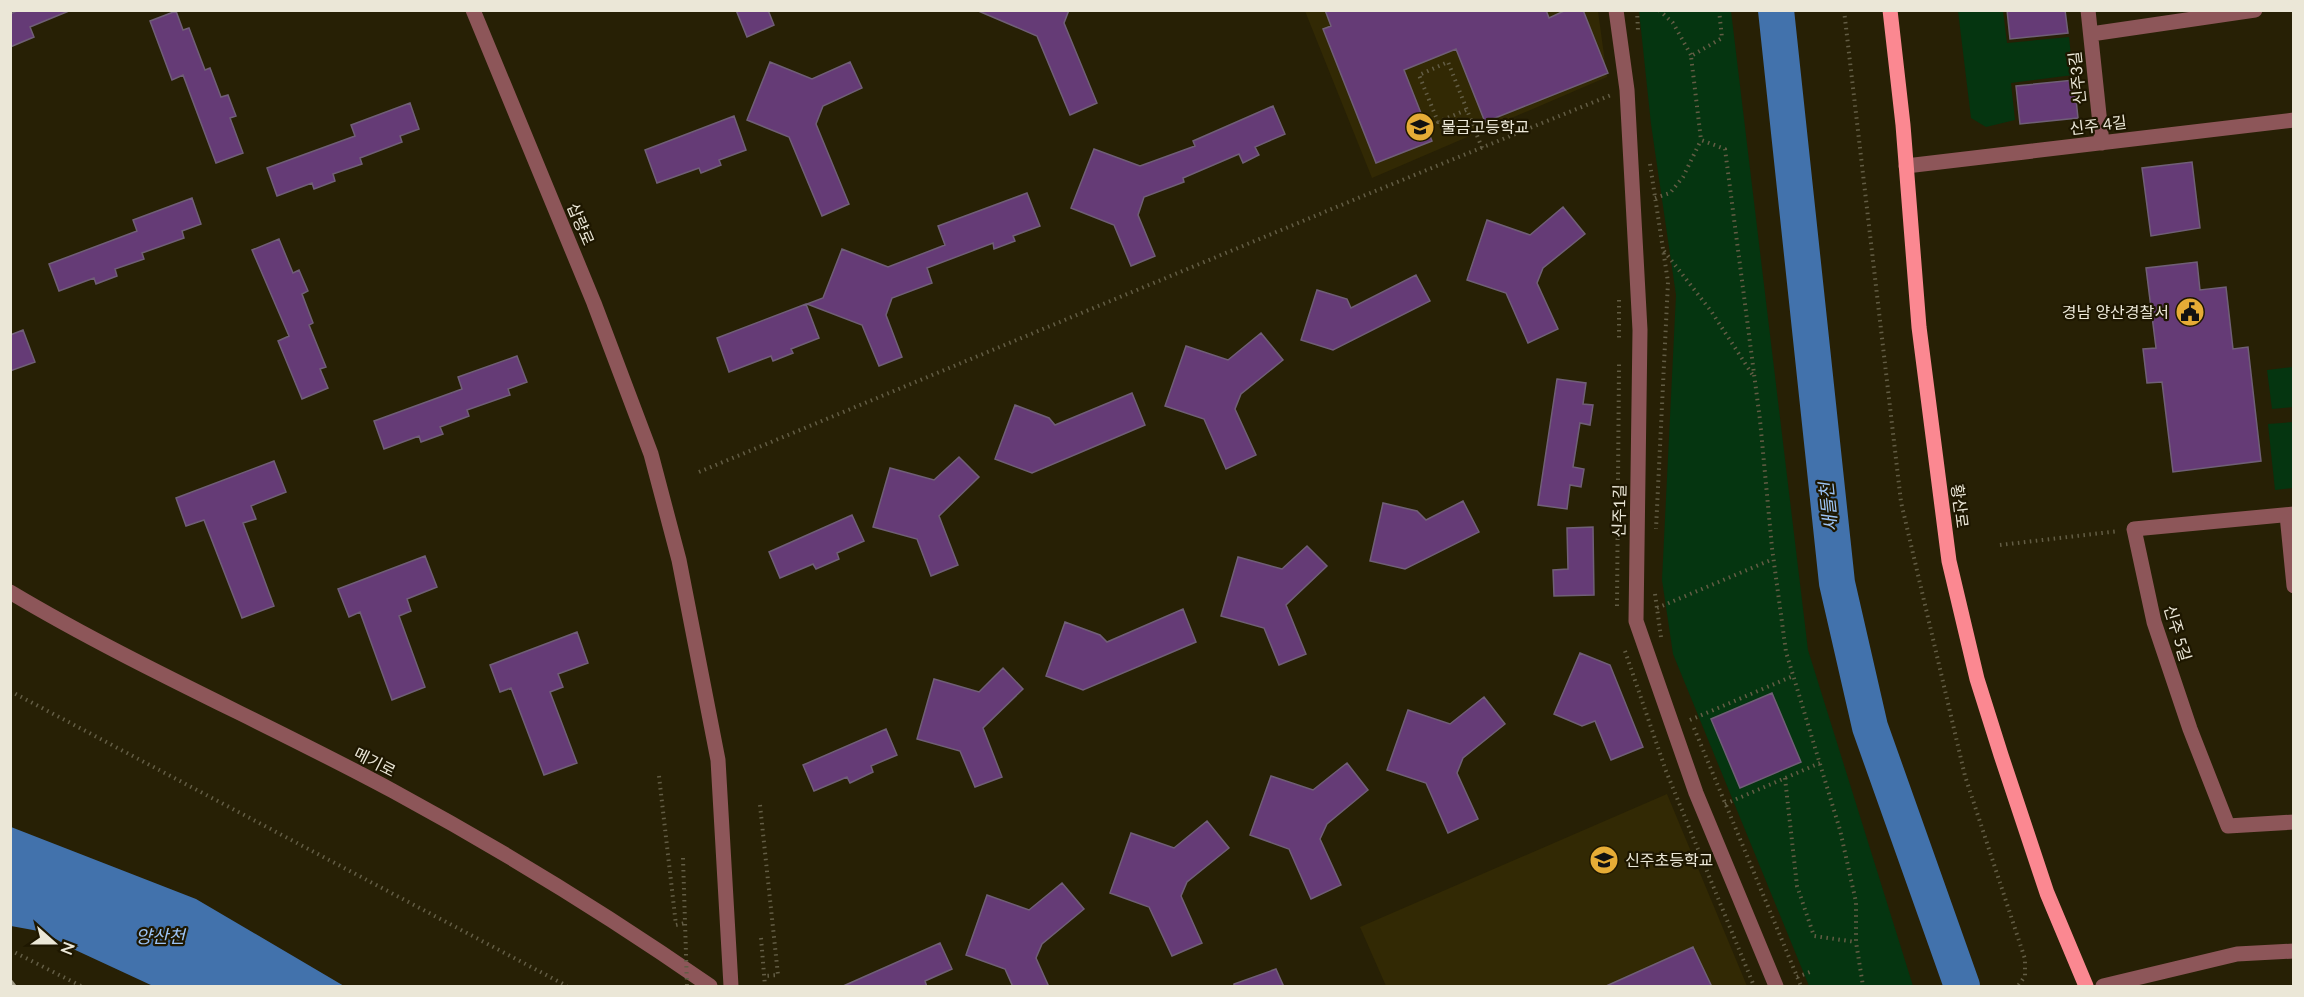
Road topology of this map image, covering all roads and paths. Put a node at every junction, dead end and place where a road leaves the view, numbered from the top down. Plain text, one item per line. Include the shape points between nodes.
1 (472, 10) edge
2 (1616, 10) edge
3 (1637, 10) edge
4 (1659, 10) edge
5 (1719, 10) edge
6 (1844, 10) edge
7 (1890, 10) edge
8 (2088, 10) edge
9 (2255, 10) edge
10 (1638, 34) dead end
11 (2091, 34) junction
12 (1691, 56) junction
13 (1613, 95) dead end
14 (1466, 110) junction
15 (2294, 120) edge
16 (1701, 140) junction
17 (2102, 143) junction
18 (1482, 148) junction
19 (1649, 158) dead end
20 (1906, 166) junction
21 (1655, 198) junction
22 (1664, 250) junction
23 (1619, 364) dead end
24 (1755, 378) junction
25 (699, 472) dead end
26 (2290, 514) edge
27 (2134, 529) junction
28 (1656, 535) dead end
29 (2000, 545) dead end
30 (1773, 559) junction
31 (2294, 586) edge
32 (1654, 591) dead end
33 (10, 592) edge
34 (1617, 606) dead end
35 (1657, 608) junction
36 (1662, 638) dead end
37 (1793, 676) junction
38 (10, 691) edge
39 (1686, 710) dead end
40 (1690, 720) junction
41 (1820, 762) junction
42 (659, 776) dead end
43 (1785, 778) junction
44 (1725, 804) junction
45 (760, 805) dead end
46 (2294, 822) edge
47 (683, 858) dead end
48 (685, 923) junction
49 (761, 938) dead end
50 (1856, 942) junction
51 (10, 950) edge
52 (2294, 951) edge
53 (1810, 972) dead end
54 (764, 976) junction
55 (1797, 977) junction
56 (81, 987) edge
57 (567, 987) edge
58 (687, 987) edge
59 (710, 987) edge
60 (731, 987) edge
61 (765, 987) edge
62 (1776, 987) edge
63 (1801, 987) edge
64 (1863, 987) edge
65 (2018, 987) edge
66 (2086, 987) edge
67 (2103, 987) edge

1 - 60 street, 삽량로 via 594,303 651,454 680,560 718,760
2 - 62 street, 신주1길 via 1627,90 1640,330 1636,621 1696,793
3 - 10 path
4 - 12 path via 1674,23
5 - 12 path via 1722,38
6 - 65 path via 1901,502 1965,777 2025,959 2025,976
7 - 20 main road, 황산로
8 - 11 street, 신주3길
9 - 11 street
11 - 17 street, 신주3길
12 - 16 path
13 - 18 path
14 - 14 path via 1448,62 1419,75 1438,122
14 - 18 path
15 - 17 street, 신주 4길
16 - 21 path via 1683,177 1670,193
16 - 24 path via 1725,149
17 - 20 street, 신주 4길
18 - 25 path
19 - 21 path
20 - 66 main road, 황산로 via 1919,327 1949,561 1977,678 2001,755 2047,893
21 - 22 path
22 - 24 path
22 - 28 path via 1668,282 1665,393
23 - 34 path
24 - 30 path
26 - 27 street
26 - 31 street
27 - 29 path
27 - 46 street, 신주 5길 via 2154,622 2228,826
30 - 35 path
30 - 37 path
32 - 35 path
33 - 59 street, 메기로 via 124,655 402,796 529,868
35 - 36 path
37 - 40 path
37 - 41 path
38 - 57 path
39 - 40 path
40 - 44 path
41 - 43 path
41 - 50 path via 1856,902
42 - 48 path via 676,925
43 - 44 path
43 - 50 path via 1797,886 1814,936
44 - 55 path
45 - 54 path via 778,975
47 - 48 path, bridge
48 - 58 path, bridge
49 - 54 path
50 - 64 path
51 - 56 path
52 - 67 street via 2237,954
53 - 55 path
54 - 61 path
55 - 63 path

